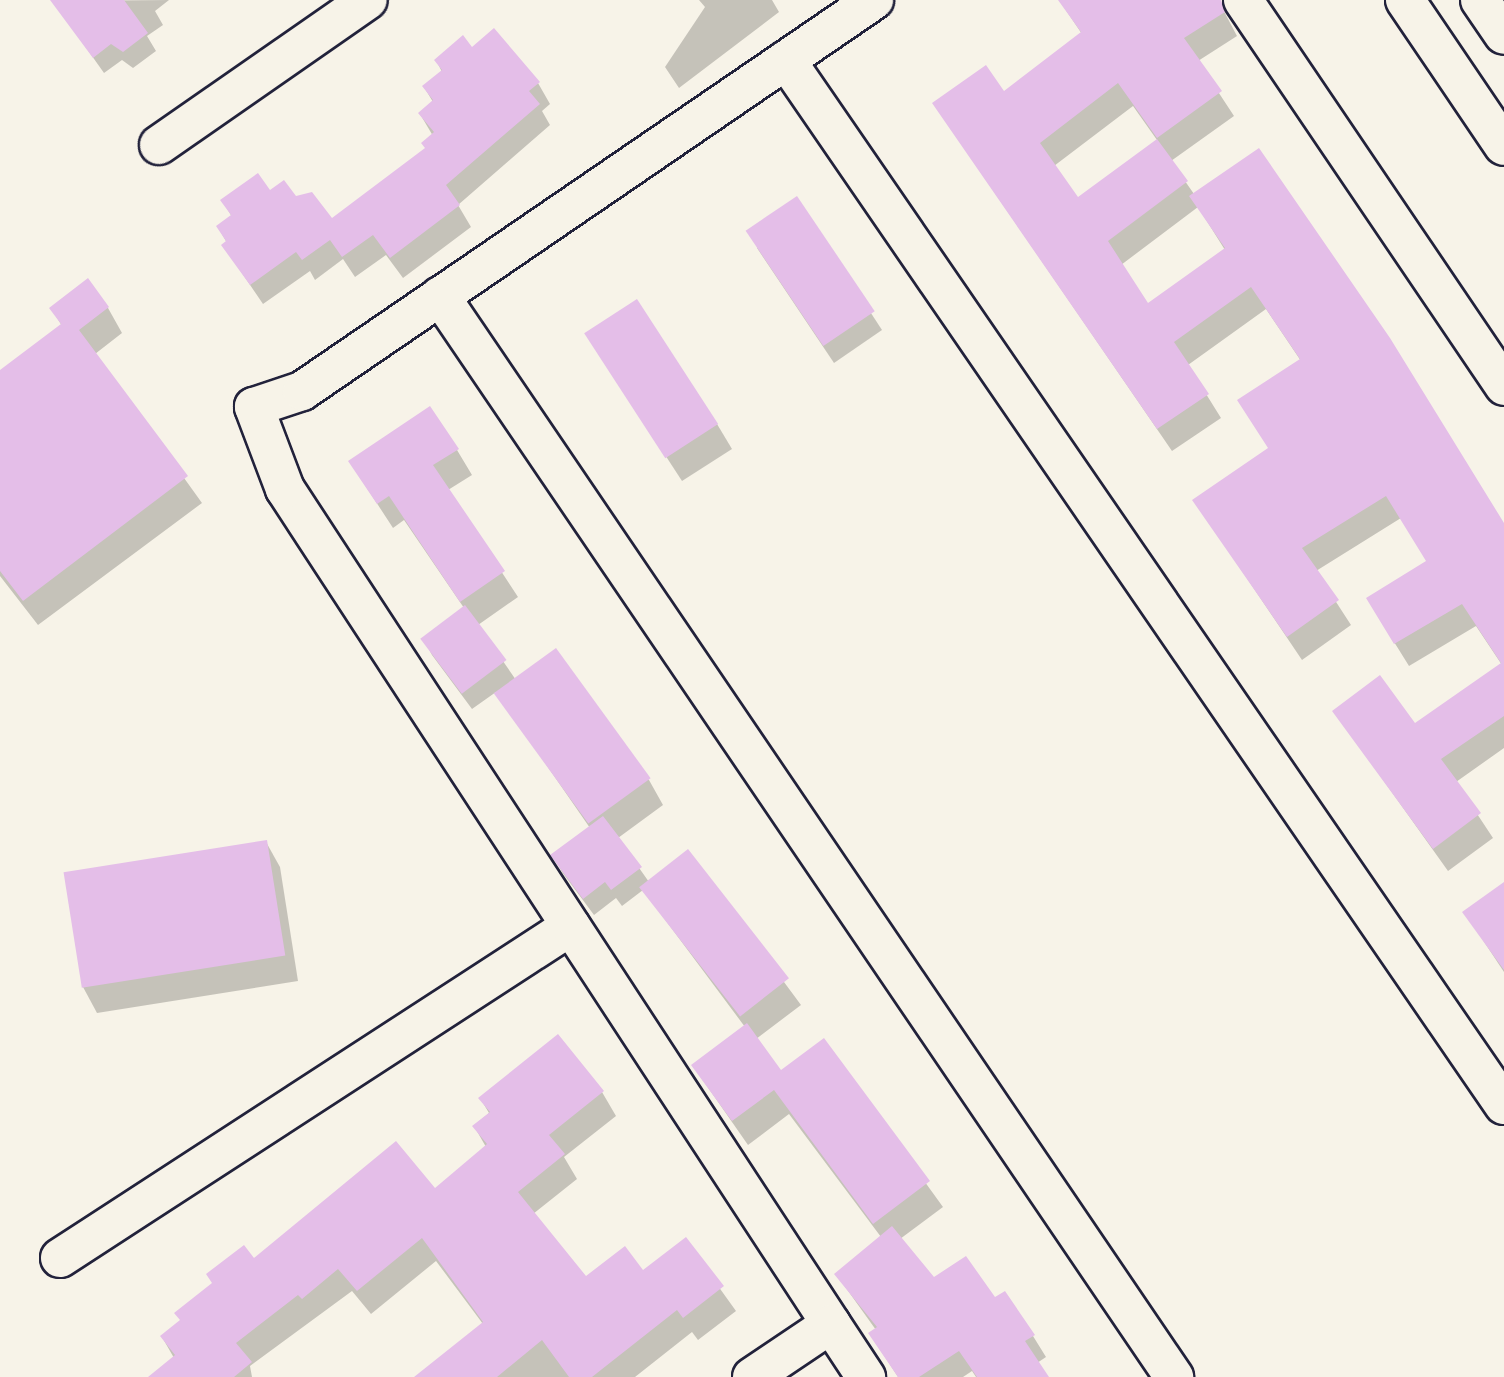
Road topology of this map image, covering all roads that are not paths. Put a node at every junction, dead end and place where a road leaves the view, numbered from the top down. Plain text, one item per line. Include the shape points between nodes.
1 (368, 0) edge
2 (874, 0) edge
3 (1243, 0) edge
4 (1405, 0) edge
5 (1480, 0) edge
6 (1504, 35) edge
7 (786, 60) junction
8 (159, 145) dead end
9 (1504, 146) edge
10 (440, 296) junction
11 (1504, 386) edge
12 (571, 926) junction
13 (1504, 1105) edge
14 (60, 1258) dead end
15 (831, 1324) junction
16 (752, 1377) edge
17 (866, 1377) edge
18 (1174, 1377) edge

1 - 8 street
2 - 7 street
3 - 11 street
4 - 9 street
5 - 6 street
7 - 10 street
7 - 13 street
10 - 12 street via 302,391 254,407 285,489
10 - 18 street
12 - 14 street
12 - 15 street
15 - 16 street
15 - 17 street

